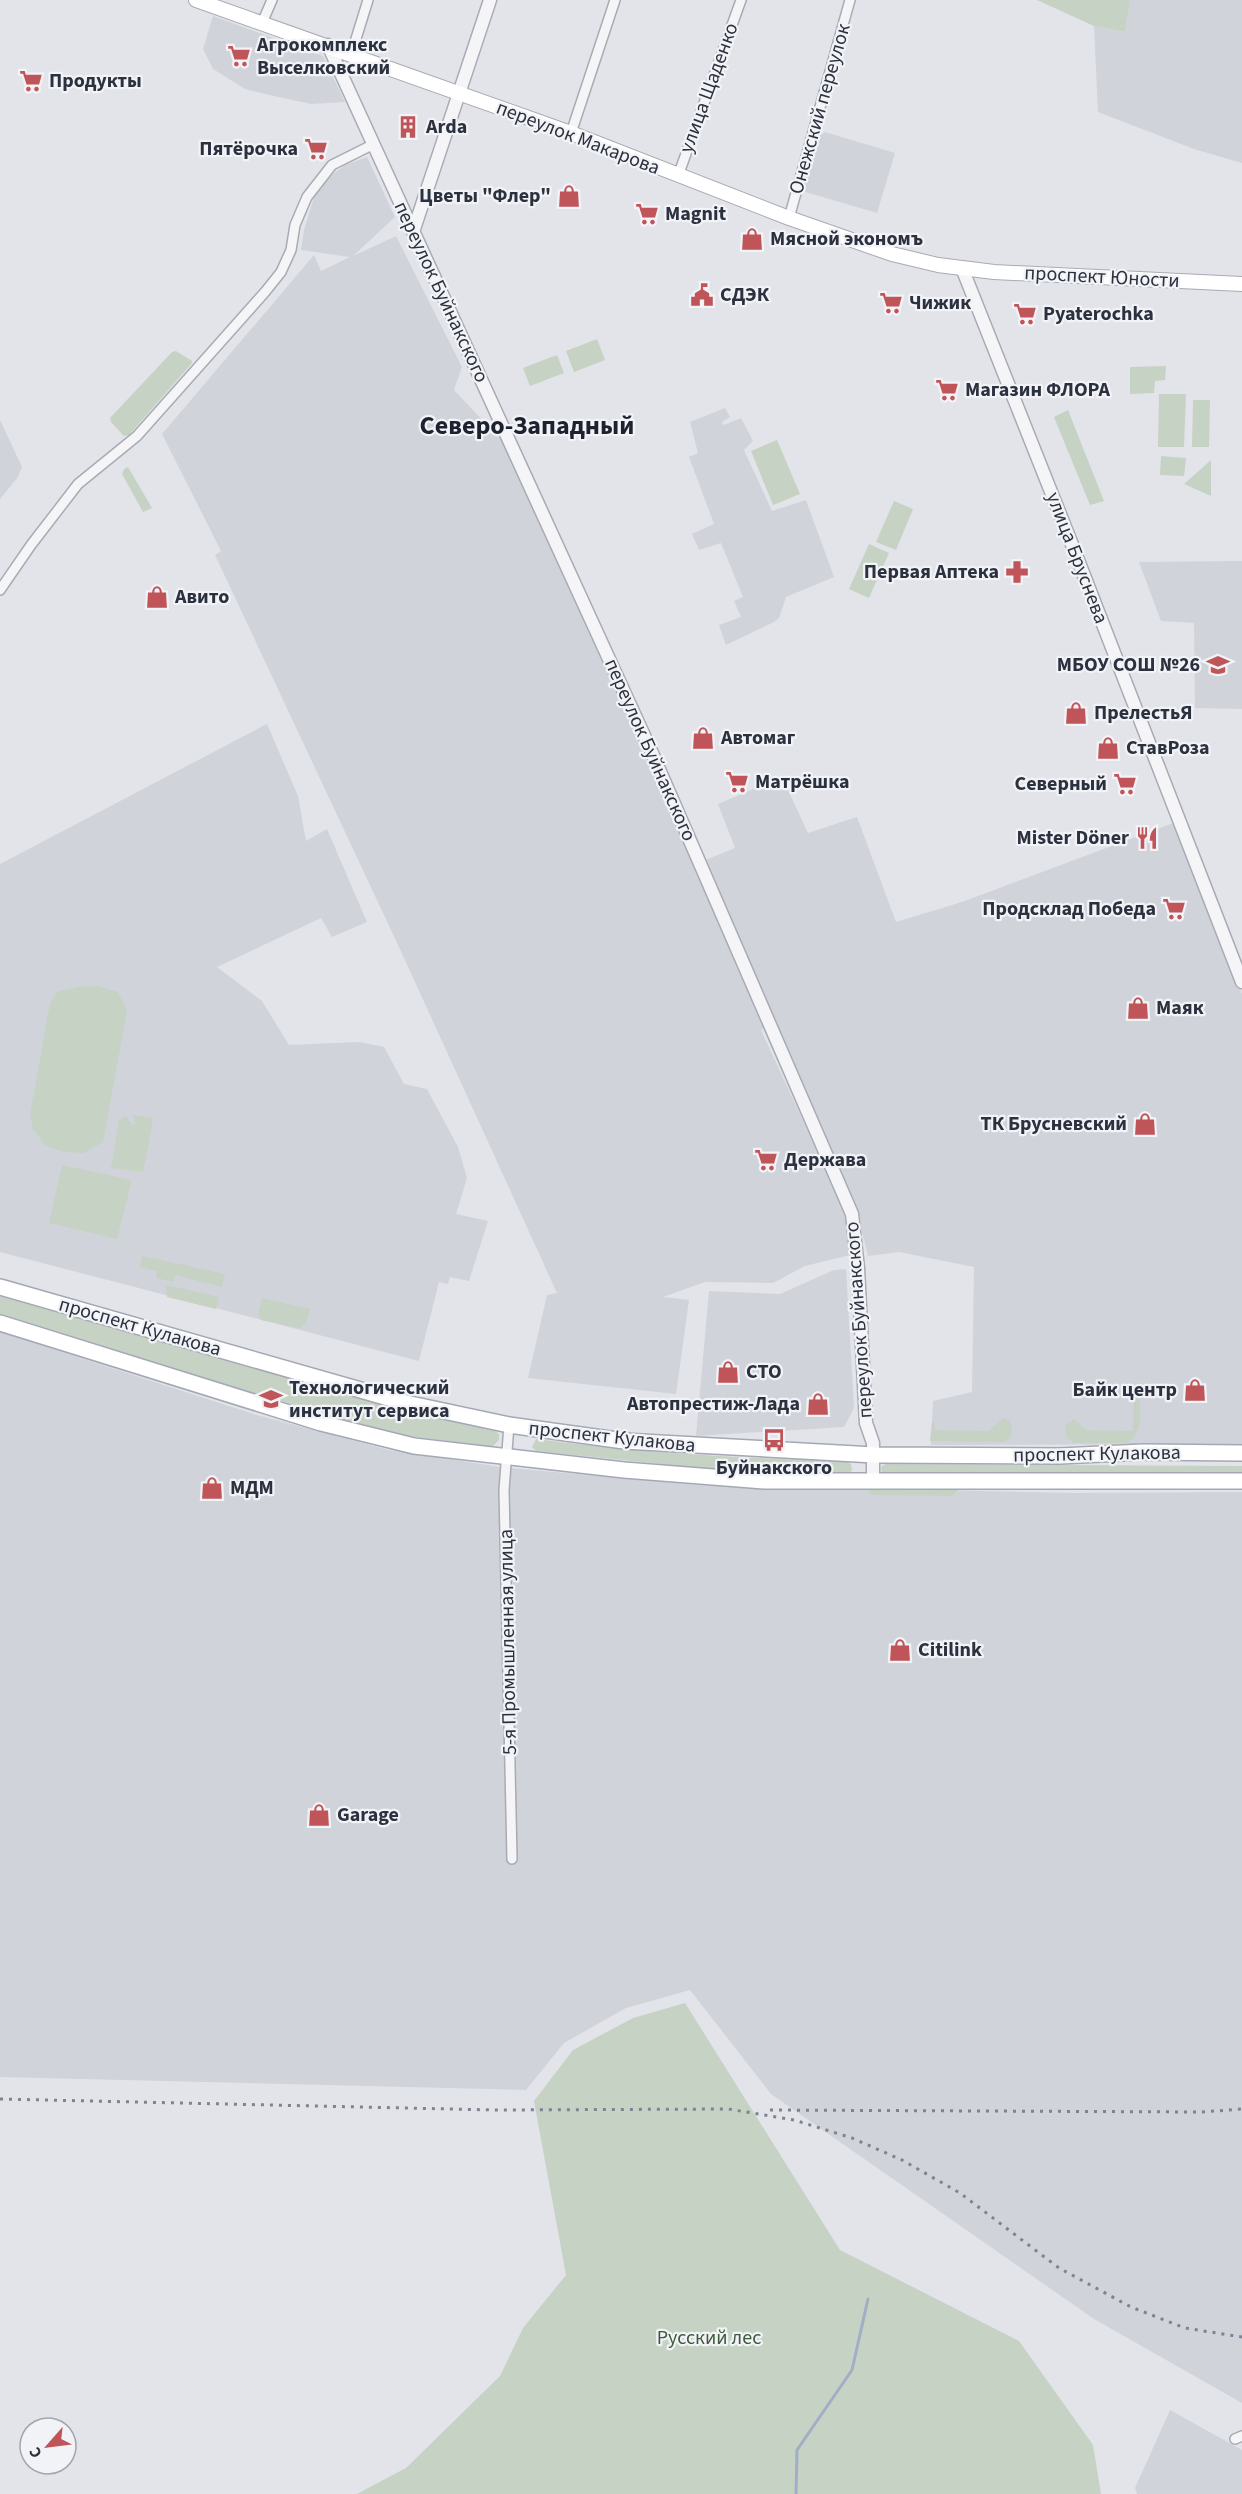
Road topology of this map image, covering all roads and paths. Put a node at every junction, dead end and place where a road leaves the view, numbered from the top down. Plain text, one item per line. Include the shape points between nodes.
1 (196, 0) edge
2 (272, 0) edge
3 (368, 0) edge
4 (490, 0) edge
5 (615, 0) edge
6 (741, 0) edge
7 (850, 0) edge
8 (262, 23) junction
9 (328, 45) junction
10 (351, 55) junction
11 (459, 93) junction
12 (571, 133) junction
13 (372, 145) junction
14 (678, 176) junction
15 (789, 218) junction
16 (413, 232) junction
17 (962, 268) junction
18 (1242, 284) edge
19 (0, 590) edge
20 (1242, 981) edge
21 (0, 1287) edge
22 (0, 1323) edge
23 (509, 1425) junction
24 (1242, 1453) edge
25 (874, 1455) junction
26 (505, 1457) junction
27 (873, 1481) junction
28 (1242, 1481) edge
29 (512, 1859) dead end

1 - 8 main road, переулок Макарова
2 - 8 street
3 - 10 street
4 - 11 street
5 - 12 street
6 - 14 street, улица Щаденко
7 - 15 street, Онежский переулок
8 - 9 main road, переулок Макарова
9 - 10 main road, переулок Макарова
9 - 13 street, переулок Буйнакского
10 - 11 main road, переулок Макарова
11 - 12 main road, переулок Макарова
11 - 16 street
12 - 14 main road, переулок Макарова
13 - 16 street, переулок Буйнакского
13 - 19 street via 332,165 307,198 291,250 265,292 137,436 78,484
14 - 15 main road, переулок Макарова
15 - 17 main road, переулок Макарова via 892,254
16 - 25 street, переулок Буйнакского via 652,753 852,1214 866,1423
17 - 18 main road, проспект Юности
17 - 20 street, улица Бруснева
21 - 23 main road, проспект Кулакова via 393,1400
22 - 26 main road, проспект Кулакова via 321,1422 414,1446
23 - 25 main road, проспект Кулакова via 666,1445
23 - 26 street, 5-я Промышленная улица
24 - 25 main road, проспект Кулакова
25 - 27 street, переулок Буйнакского
26 - 27 main road, проспект Кулакова via 722,1479
26 - 29 street, 5-я Промышленная улица
27 - 28 main road, проспект Кулакова

